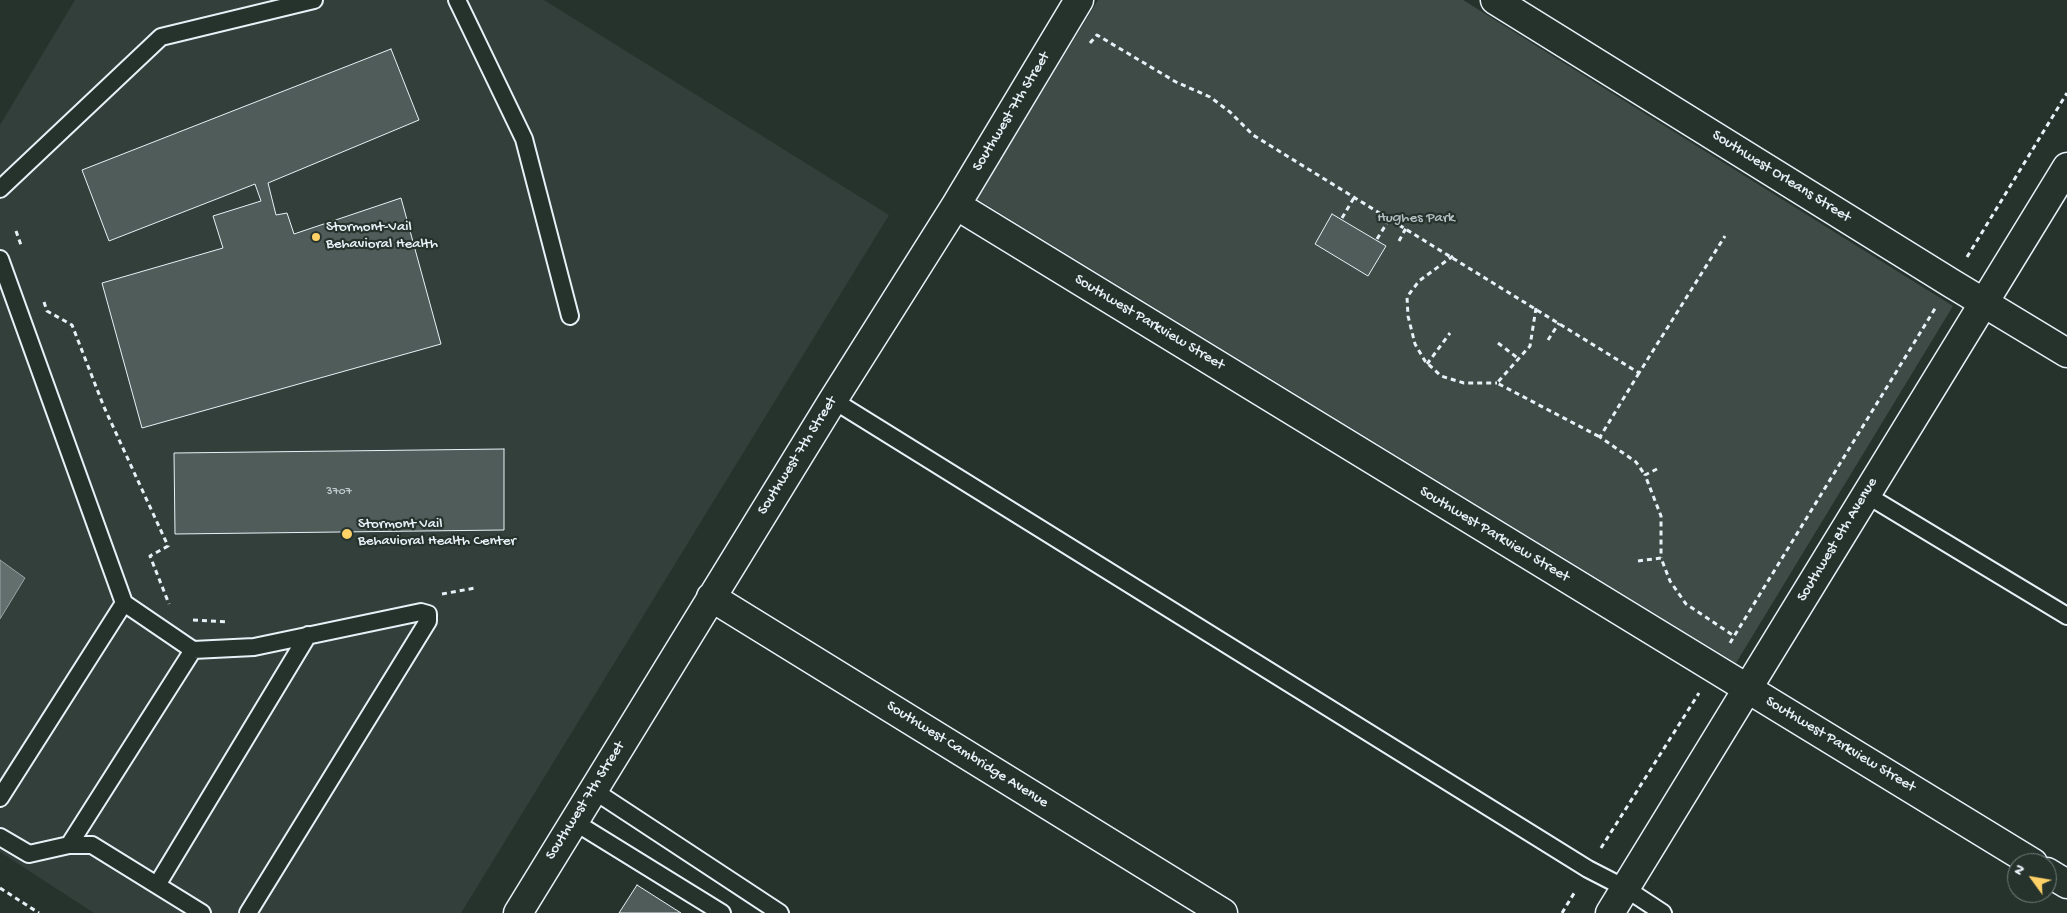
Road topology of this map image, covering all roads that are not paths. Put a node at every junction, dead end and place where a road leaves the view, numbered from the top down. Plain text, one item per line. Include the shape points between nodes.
1 (314, 0) edge
2 (457, 0) edge
3 (1079, 0) edge
4 (1495, 0) edge
5 (2067, 167) edge
6 (0, 189) edge
7 (956, 205) junction
8 (0, 259) edge
9 (1983, 303) junction
10 (570, 316) dead end
11 (2067, 353) edge
12 (833, 400) junction
13 (1865, 494) junction
14 (711, 597) junction
15 (124, 603) junction
16 (2067, 616) edge
17 (308, 636) junction
18 (193, 650) junction
19 (1748, 688) junction
20 (593, 790) junction
21 (0, 798) edge
22 (573, 822) junction
23 (0, 838) edge
24 (69, 845) junction
25 (2017, 853) edge
26 (157, 885) junction
27 (1625, 888) junction
28 (202, 913) edge
29 (248, 913) edge
30 (518, 913) edge
31 (722, 913) edge
32 (780, 913) edge
33 (1223, 913) edge
34 (1610, 913) edge
35 (1663, 913) edge

1 - 6 lane via 161,37
2 - 10 lane via 524,139
3 - 7 street, Southwest 7th Street
4 - 9 street, Southwest Orleans Street
5 - 9 street, Southwest 8th Avenue
7 - 12 street, Southwest 7th Street
7 - 19 street, Southwest Parkview Street
8 - 15 lane
9 - 11 street, Southwest Orleans Street
9 - 13 street, Southwest 8th Avenue
12 - 14 street, Southwest 7th Street
12 - 27 lane via 1588,869
13 - 16 lane
13 - 19 street, Southwest 8th Avenue
14 - 20 street, Southwest 7th Street
14 - 33 street, Southwest Cambridge Avenue
15 - 18 lane
15 - 21 lane
17 - 18 lane via 254,647
17 - 26 lane
17 - 29 lane via 421,612 428,614 428,621
18 - 24 lane
19 - 25 street, Southwest Parkview Street
19 - 27 street, Southwest 8th Avenue
20 - 22 street, Southwest 7th Street
20 - 32 lane
22 - 30 street, Southwest 7th Street
22 - 31 lane
23 - 24 lane via 29,854
24 - 26 lane via 92,845
26 - 28 lane
27 - 34 street, Southwest 8th Avenue
27 - 35 lane

